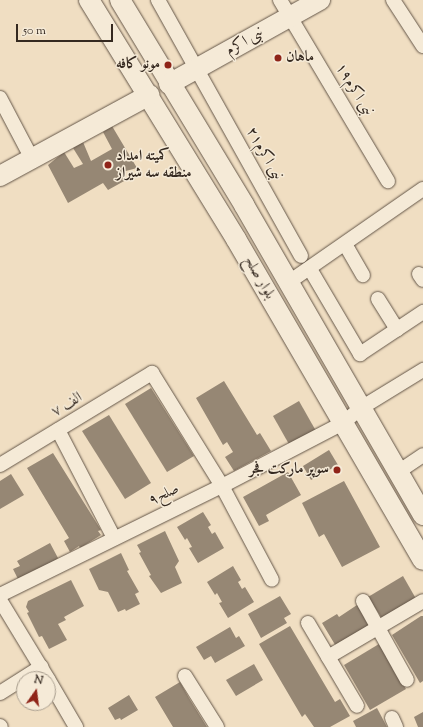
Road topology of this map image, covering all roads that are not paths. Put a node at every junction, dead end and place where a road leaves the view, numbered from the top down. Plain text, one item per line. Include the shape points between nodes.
1 (89, 0) edge
2 (120, 0) edge
3 (158, 0) edge
4 (280, 0) edge
5 (320, 0) edge
6 (393, 0) edge
7 (290, 17) junction
8 (423, 46) edge
9 (197, 68) junction
10 (169, 84) junction
11 (149, 95) junction
12 (0, 98) edge
13 (32, 159) junction
14 (0, 176) edge
15 (388, 181) dead end
16 (423, 189) edge
17 (345, 244) junction
18 (301, 256) dead end
19 (310, 269) junction
20 (363, 275) dead end
21 (289, 282) junction
22 (378, 299) dead end
23 (423, 312) edge
24 (396, 330) junction
25 (423, 370) edge
26 (361, 408) junction
27 (343, 424) junction
28 (58, 430) junction
29 (423, 455) edge
30 (0, 465) edge
31 (398, 472) junction
32 (222, 486) junction
33 (423, 514) edge
34 (114, 538) junction
35 (423, 560) edge
36 (272, 580) dead end
37 (0, 595) edge
38 (0, 600) edge
39 (363, 601) dead end
40 (423, 601) edge
41 (308, 623) dead end
42 (378, 628) junction
43 (328, 657) junction
44 (44, 671) edge
45 (185, 676) dead end
46 (407, 680) dead end
47 (16, 687) edge
48 (56, 692) edge
49 (0, 693) edge
50 (356, 706) dead end
51 (76, 727) edge
52 (217, 727) edge

1 - 11 main road, بلوار صلح
2 - 10 main road, بلوار صلح
3 - 9 street, نبی اکرم۲۱
4 - 7 street, نبی اکرم۱۹
5 - 7 main road, نبی اکرم
6 - 8 street
7 - 9 main road, نبی اکرم
7 - 15 street, نبی اکرم۱۹
9 - 10 main road, نبی اکرم
9 - 18 street, نبی اکرم۲۱
10 - 21 main road, بلوار صلح
11 - 13 main road
11 - 27 main road, بلوار صلح
12 - 13 street
13 - 14 main road
16 - 17 street
17 - 19 street
17 - 20 street
19 - 21 street
19 - 24 street via 360,354
21 - 26 main road, بلوار صلح
22 - 24 street
23 - 24 street
25 - 26 street, صلح۹
26 - 27 street, صلح۹
26 - 31 main road, بلوار صلح
27 - 32 street, صلح۹
27 - 35 main road, بلوار صلح
28 - 30 street, ۷ الف
28 - 32 street, ۷ الف via 152,373
28 - 34 street
29 - 31 street
31 - 33 main road, بلوار صلح
32 - 34 street, صلح۹
32 - 36 street
34 - 37 street, صلح۹
38 - 44 street
39 - 42 street
40 - 42 street
41 - 43 street
42 - 43 street
42 - 46 street
43 - 50 street
45 - 52 street
47 - 49 street
48 - 51 street

